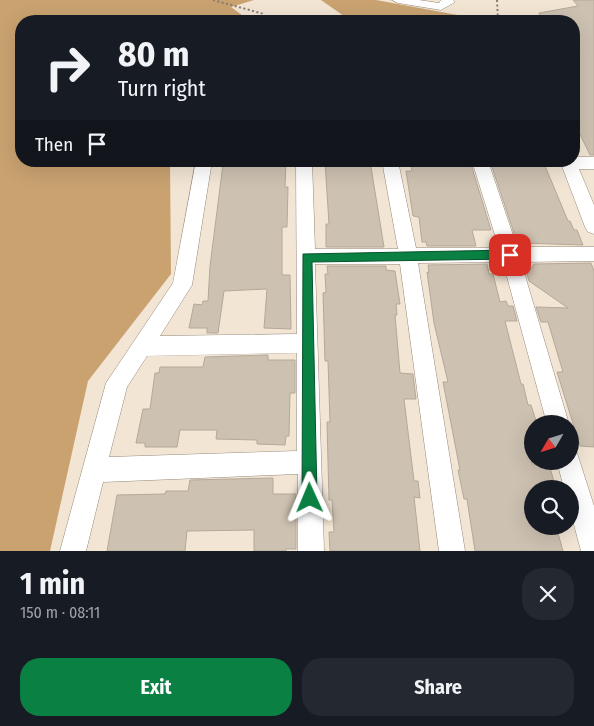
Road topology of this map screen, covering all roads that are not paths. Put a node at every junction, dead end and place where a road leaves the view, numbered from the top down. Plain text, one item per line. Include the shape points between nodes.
1 (398, 0) edge
2 (447, 0) edge
3 (580, 163) edge
4 (594, 164) edge
5 (203, 167) edge
6 (304, 167) edge
7 (391, 167) edge
8 (482, 167) edge
9 (571, 167) edge
10 (594, 227) edge
11 (594, 254) edge
12 (510, 255) junction
13 (408, 256) junction
14 (307, 257) junction
15 (307, 343) junction
16 (141, 346) junction
17 (555, 415) edge
18 (309, 462) junction
19 (93, 470) junction
20 (571, 470) edge
21 (73, 551) edge
22 (311, 551) edge
23 (452, 551) edge
24 (594, 551) edge

1 - 2 street via 441,7 449,2
3 - 4 street
5 - 16 street via 182,285
6 - 14 street
7 - 13 street
8 - 12 street
9 - 10 street
11 - 12 street
12 - 13 street
12 - 17 street
13 - 14 street
13 - 23 street
14 - 15 street
15 - 16 street
15 - 18 street
16 - 19 street via 117,383
18 - 19 street
18 - 22 street
19 - 21 street
20 - 24 street

